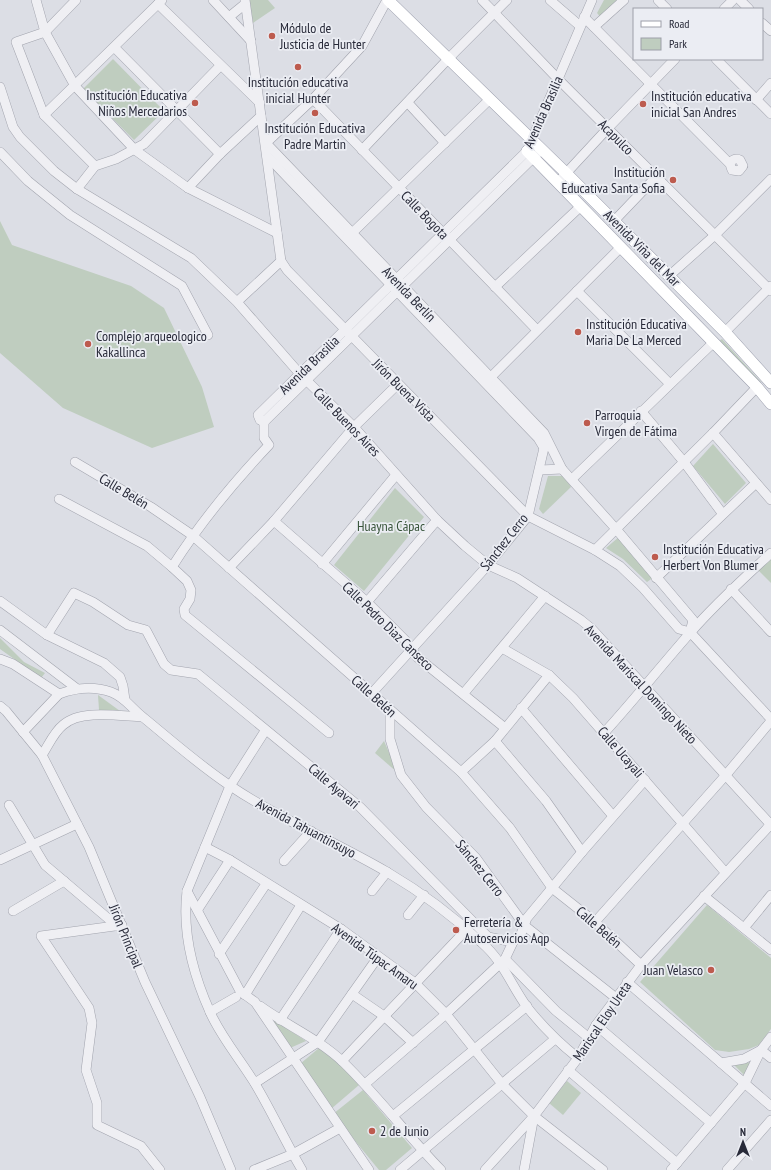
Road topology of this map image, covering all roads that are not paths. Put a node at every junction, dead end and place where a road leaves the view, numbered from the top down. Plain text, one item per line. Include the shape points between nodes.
1 (36, 0) edge
2 (76, 0) edge
3 (213, 0) edge
4 (388, 0) edge
5 (482, 0) edge
6 (507, 0) edge
7 (550, 0) edge
8 (592, 0) edge
9 (624, 0) edge
10 (658, 0) edge
11 (733, 0) edge
12 (740, 0) edge
13 (160, 2) edge
14 (245, 2) edge
15 (666, 8) edge
16 (725, 8) edge
17 (748, 8) edge
18 (494, 12) junction
19 (229, 17) junction
20 (584, 17) junction
21 (763, 24) edge
22 (580, 26) junction
23 (594, 27) junction
24 (771, 31) edge
25 (45, 32) junction
26 (251, 41) junction
27 (115, 48) junction
28 (448, 58) junction
29 (674, 60) edge
30 (717, 60) edge
31 (220, 66) junction
32 (558, 78) junction
33 (771, 83) edge
34 (651, 84) junction
35 (76, 86) junction
36 (0, 87) edge
37 (313, 99) junction
38 (490, 99) junction
39 (756, 100) junction
40 (260, 103) junction
41 (408, 103) junction
42 (177, 111) junction
43 (771, 114) edge
44 (44, 115) junction
45 (261, 116) junction
46 (608, 128) junction
47 (532, 140) junction
48 (445, 142) junction
49 (266, 143) junction
50 (540, 148) junction
51 (135, 150) junction
52 (362, 150) junction
53 (0, 152) edge
54 (220, 154) junction
55 (531, 154) junction
56 (268, 156) junction
57 (730, 164) dead end
58 (95, 166) junction
59 (566, 173) junction
60 (656, 177) junction
61 (771, 179) edge
62 (558, 182) junction
63 (188, 188) junction
64 (399, 188) junction
65 (77, 189) junction
66 (581, 206) junction
67 (614, 221) junction
68 (277, 233) junction
69 (443, 233) junction
70 (715, 235) junction
71 (349, 236) junction
72 (450, 241) junction
73 (621, 247) junction
74 (281, 262) junction
75 (669, 276) junction
76 (393, 282) junction
77 (495, 287) junction
78 (770, 289) edge
79 (400, 290) junction
80 (577, 291) junction
81 (239, 300) dead end
82 (345, 330) junction
83 (537, 330) junction
84 (725, 332) junction
85 (208, 335) dead end
86 (352, 337) junction
87 (714, 342) junction
88 (300, 374) junction
89 (770, 379) edge
90 (487, 380) junction
91 (307, 381) junction
92 (398, 384) junction
93 (670, 384) junction
94 (757, 387) junction
95 (771, 404) edge
96 (641, 411) junction
97 (264, 422) junction
98 (354, 427) junction
99 (713, 433) junction
100 (548, 447) junction
101 (75, 462) dead end
102 (684, 462) junction
103 (562, 469) junction
104 (540, 470) junction
105 (396, 475) junction
106 (572, 479) junction
107 (756, 483) junction
108 (59, 499) dead end
109 (771, 500) edge
110 (722, 514) junction
111 (528, 516) junction
112 (437, 520) junction
113 (274, 521) junction
114 (616, 529) junction
115 (192, 535) junction
116 (595, 550) junction
117 (771, 553) edge
118 (322, 564) junction
119 (488, 565) junction
120 (172, 567) junction
121 (229, 568) junction
122 (656, 578) junction
123 (731, 590) junction
124 (545, 596) junction
125 (0, 602) edge
126 (367, 602) junction
127 (0, 630) edge
128 (690, 632) junction
129 (771, 632) edge
130 (47, 635) junction
131 (502, 648) junction
132 (411, 649) junction
133 (0, 658) edge
134 (549, 675) junction
135 (646, 687) junction
136 (76, 688) junction
137 (372, 693) junction
138 (464, 693) junction
139 (59, 694) junction
140 (125, 700) junction
141 (521, 708) junction
142 (3, 709) edge
143 (390, 710) junction
144 (142, 716) junction
145 (771, 720) edge
146 (505, 728) junction
147 (265, 731) junction
148 (23, 732) junction
149 (329, 733) dead end
150 (604, 733) junction
151 (495, 741) junction
152 (42, 755) junction
153 (461, 772) junction
154 (725, 776) junction
155 (645, 780) junction
156 (230, 786) junction
157 (9, 805) dead end
158 (613, 816) junction
159 (682, 822) junction
160 (77, 824) junction
161 (771, 824) edge
162 (311, 830) junction
163 (33, 844) junction
164 (205, 847) junction
165 (582, 852) junction
166 (0, 860) edge
167 (230, 860) junction
168 (284, 861) dead end
169 (387, 872) junction
170 (725, 872) junction
171 (64, 881) junction
172 (266, 884) junction
173 (552, 888) junction
174 (187, 891) junction
175 (372, 891) dead end
176 (424, 895) junction
177 (771, 895) edge
178 (704, 896) junction
179 (301, 905) junction
180 (198, 909) junction
181 (13, 911) dead end
182 (408, 916) dead end
183 (595, 922) junction
184 (119, 925) junction
185 (525, 926) junction
186 (744, 928) junction
187 (341, 929) junction
188 (467, 929) junction
189 (486, 941) junction
190 (513, 942) junction
191 (771, 950) edge
192 (219, 954) junction
193 (378, 957) junction
194 (503, 961) junction
195 (641, 965) junction
196 (627, 982) junction
197 (415, 983) junction
198 (352, 994) junction
199 (245, 995) junction
200 (236, 997) dead end
201 (616, 998) junction
202 (254, 1002) junction
203 (526, 1006) junction
204 (210, 1012) junction
205 (446, 1014) junction
206 (384, 1016) junction
207 (280, 1020) junction
208 (596, 1025) junction
209 (771, 1037) edge
210 (589, 1038) junction
211 (555, 1040) junction
212 (318, 1042) junction
213 (413, 1043) junction
214 (474, 1050) junction
215 (761, 1050) junction
216 (578, 1058) junction
217 (771, 1058) edge
218 (293, 1059) junction
219 (342, 1061) junction
220 (721, 1063) junction
221 (568, 1070) junction
222 (255, 1083) junction
223 (745, 1083) junction
224 (365, 1084) junction
225 (502, 1084) junction
226 (771, 1106) edge
227 (393, 1116) junction
228 (534, 1116) junction
229 (771, 1120) edge
230 (711, 1123) junction
231 (340, 1128) junction
232 (422, 1151) junction
233 (293, 1154) junction
234 (677, 1163) junction
235 (593, 1166) edge
236 (160, 1170) edge
237 (231, 1170) edge
238 (254, 1170) edge
239 (302, 1170) edge
240 (369, 1170) edge
241 (400, 1170) edge
242 (441, 1170) edge
243 (485, 1170) edge
244 (524, 1170) edge
245 (603, 1170) edge
246 (671, 1170) edge
247 (727, 1170) edge

1 - 25 street
2 - 25 street
3 - 19 street
4 - 28 main road, Avenida Viña del Mar
4 - 37 street via 362,46
5 - 18 street, Acapulco
6 - 18 street
7 - 22 street
8 - 20 street, Avenida Brasilia
9 - 23 street
10 - 15 street
11 - 16 street
12 - 17 street
13 - 27 street
13 - 31 street
14 - 19 street
14 - 26 street
18 - 28 street
18 - 32 street, Acapulco
19 - 26 street
20 - 22 street, Avenida Brasilia
20 - 23 street
21 - 24 street
22 - 32 street, Avenida Brasilia
23 - 34 street
25 - 35 street
25 - 44 street via 16,42
26 - 40 street
27 - 35 street
27 - 42 street
28 - 38 main road, Avenida Viña del Mar
28 - 41 street
29 - 34 street
30 - 39 street
31 - 40 street
31 - 42 street
32 - 46 street, Acapulco
32 - 47 street, Avenida Brasilia
33 - 39 street
34 - 46 street
34 - 57 street
35 - 44 street
35 - 51 street
36 - 65 street, Calle Buenos Aires via 13,127 20,137 54,171
37 - 49 street
37 - 52 street, Calle Bogota
38 - 47 main road, Avenida Viña del Mar
38 - 48 street
39 - 43 street
40 - 45 street
41 - 48 street
41 - 52 street
42 - 51 street
42 - 54 street
44 - 58 street
45 - 49 street
45 - 54 street
46 - 59 street
46 - 60 street, Acapulco
47 - 50 main road, Avenida Viña del Mar
47 - 55 street, Avenida Brasilia
48 - 64 street
49 - 56 street
49 - 71 street, Avenida Berlín
50 - 55 street, Avenida Brasilia
50 - 59 main road, Avenida Viña del Mar
51 - 58 street
51 - 63 street
52 - 64 street, Calle Bogota
53 - 85 street via 28,181 70,215 182,286
54 - 63 street
55 - 62 main road, Avenida Viña del Mar
55 - 69 street, Avenida Brasilia
55 - 72 street, Avenida Brasilia
56 - 68 street
56 - 71 street, Avenida Berlín
58 - 65 street
59 - 62 street
59 - 67 main road, Avenida Viña del Mar
60 - 67 street
60 - 70 street, Acapulco
61 - 70 street
62 - 66 main road, Avenida Viña del Mar
63 - 68 street
64 - 69 street, Calle Bogota
64 - 71 street
65 - 88 street, Calle Buenos Aires via 191,258 237,302
66 - 73 main road, Avenida Viña del Mar
66 - 77 street
67 - 75 main road, Avenida Viña del Mar
68 - 74 street
69 - 72 street, Calle Bogota
69 - 76 street, Avenida Brasilia
70 - 75 street
70 - 78 street, Acapulco
71 - 76 street, Avenida Berlín
72 - 77 street, Calle Bogota
72 - 79 street, Avenida Brasilia
73 - 80 street
73 - 87 main road, Avenida Viña del Mar
74 - 81 street
74 - 82 street, Jirón Buena Vista
75 - 84 main road, Avenida Viña del Mar
76 - 79 street, Avenida Berlín
76 - 82 street, Avenida Brasilia
77 - 83 street, Calle Bogota
78 - 84 street
79 - 86 street, Avenida Brasilia
79 - 90 street, Avenida Berlín
80 - 83 street
80 - 93 street
82 - 86 street, Jirón Buena Vista
82 - 88 street, Avenida Brasilia
83 - 90 street
84 - 89 main road, Avenida Viña del Mar
86 - 91 street, Avenida Brasilia
86 - 92 street, Jirón Buena Vista
87 - 93 street
87 - 94 main road, Avenida Viña del Mar
88 - 91 street, Calle Buenos Aires
88 - 97 street, Avenida Brasilia via 258,415
90 - 100 street, Avenida Berlín via 544,433
91 - 97 street, Avenida Brasilia
91 - 98 street, Calle Buenos Aires
92 - 98 street
92 - 111 street, Jirón Buena Vista
93 - 96 street
94 - 95 main road, Avenida Viña del Mar
94 - 99 street
96 - 102 street
96 - 106 street
97 - 115 street via 264,438 269,445 240,475
98 - 105 street, Calle Buenos Aires
98 - 113 street
99 - 102 street
99 - 107 street
100 - 103 street, Avenida Berlín
100 - 104 street, Sánchez Cerro
101 - 115 street, Calle Belén via 151,507
102 - 110 street
102 - 114 street
103 - 104 street
103 - 106 street
104 - 111 street, Sánchez Cerro
105 - 112 street, Calle Buenos Aires
105 - 118 street
106 - 114 street
107 - 109 street
107 - 110 street
108 - 120 street via 148,546
110 - 122 street
111 - 116 street, Jirón Buena Vista
111 - 119 street, Sánchez Cerro
112 - 119 street, Calle Buenos Aires
112 - 126 street
113 - 118 street, Calle Pedro Diaz Canseco
113 - 121 street
114 - 116 street
114 - 122 street
115 - 120 street
115 - 121 street, Calle Belén
116 - 128 street, Jirón Buena Vista via 620,566 679,629
117 - 123 street
118 - 126 street, Calle Pedro Diaz Canseco
119 - 124 street, Avenida Mariscal Domingo Nieto via 517,578
119 - 132 street, Sánchez Cerro
120 - 149 street via 187,582 191,590 190,599 184,609 185,615
121 - 137 street, Calle Belén
122 - 128 street via 692,620
123 - 128 street
123 - 129 street
124 - 131 street
124 - 135 street, Avenida Mariscal Domingo Nieto via 592,629
125 - 130 street
126 - 132 street, Calle Pedro Diaz Canseco
127 - 136 street
128 - 135 street
128 - 145 street, Jirón Buena Vista
130 - 140 street via 104,663 120,677
130 - 147 street, Calle Ayavari via 74,593 128,624 146,630 162,660 171,670 198,674
131 - 134 street, Calle Ucayali
131 - 138 street
132 - 137 street, Sánchez Cerro
132 - 138 street, Calle Pedro Diaz Canseco via 417,657
133 - 139 street
134 - 141 street
134 - 150 street, Calle Ucayali
135 - 150 street
135 - 154 street, Avenida Mariscal Domingo Nieto
136 - 139 street, Avenida Tahuantinsuyo
136 - 140 street, Avenida Tahuantinsuyo via 110,692
137 - 143 street, Calle Belén
138 - 146 street, Calle Pedro Diaz Canseco
139 - 148 street
140 - 144 street, Avenida Tahuantinsuyo
141 - 146 street
141 - 158 street
142 - 148 street, Jirón Principal
143 - 153 street, Calle Belén
143 - 185 street, Sánchez Cerro via 390,739 401,775 426,807 476,858
144 - 152 street via 78,717 63,724
144 - 156 street, Avenida Tahuantinsuyo via 194,761
145 - 154 street
146 - 151 street
147 - 156 street
147 - 189 street, Calle Ayavari via 360,807
148 - 152 street, Jirón Principal
150 - 155 street, Calle Ucayali
151 - 153 street
151 - 165 street via 546,801
152 - 160 street, Jirón Principal
153 - 173 street, Calle Belén via 510,828
154 - 159 street
154 - 161 street, Avenida Mariscal Domingo Nieto
155 - 158 street
155 - 159 street, Calle Ucayali
156 - 162 street, Avenida Tahuantinsuyo
156 - 164 street
157 - 163 street
158 - 165 street
159 - 170 street, Calle Ucayali
159 - 183 street
160 - 163 street
160 - 184 street, Jirón Principal via 89,847
161 - 170 street, Mariscal Eloy Ureta
162 - 168 street
162 - 169 street, Avenida Tahuantinsuyo
163 - 166 street
163 - 171 street via 45,865
164 - 167 street, Avenida Túpac Amaru
164 - 174 street
165 - 173 street
167 - 172 street, Avenida Túpac Amaru
167 - 180 street
169 - 175 street
169 - 176 street, Avenida Tahuantinsuyo
170 - 178 street, Mariscal Eloy Ureta
171 - 181 street
171 - 184 street
172 - 179 street, Avenida Túpac Amaru
172 - 192 street
173 - 183 street, Calle Belén
173 - 185 street via 527,918
174 - 180 street
174 - 204 street via 186,933 193,966
176 - 182 street
176 - 188 street, Avenida Tahuantinsuyo
177 - 186 street
178 - 186 street
178 - 195 street, Mariscal Eloy Ureta
179 - 187 street, Avenida Túpac Amaru
179 - 199 street
180 - 192 street
183 - 195 street, Calle Belén
184 - 236 street via 41,936 89,1008 92,1023 86,1070 97,1103 97,1125 141,1146
184 - 237 street, Jirón Principal via 200,1097
185 - 190 street
185 - 201 street, Sánchez Cerro
186 - 191 street
187 - 193 street, Avenida Túpac Amaru
187 - 207 street
188 - 189 street, Avenida Tahuantinsuyo
188 - 197 street
189 - 190 street
189 - 194 street, Avenida Tahuantinsuyo
190 - 194 street
192 - 199 street via 240,991
193 - 197 street, Avenida Túpac Amaru
193 - 198 street
194 - 203 street, Avenida Tahuantinsuyo
194 - 205 street
194 - 210 street
195 - 196 street, Mariscal Eloy Ureta
196 - 201 street, Mariscal Eloy Ureta
196 - 220 street
197 - 205 street, Avenida Túpac Amaru
197 - 206 street
198 - 206 street
198 - 212 street
199 - 202 street
200 - 204 street
201 - 208 street, Mariscal Eloy Ureta
202 - 207 street
202 - 218 street
203 - 211 street, Avenida Tahuantinsuyo
203 - 214 street
204 - 222 street
205 - 213 street
205 - 214 street, Avenida Túpac Amaru
206 - 213 street
206 - 219 street
207 - 212 street
208 - 210 street, Mariscal Eloy Ureta
208 - 230 street
209 - 215 street
210 - 216 street, Mariscal Eloy Ureta
211 - 216 street, Avenida Tahuantinsuyo
211 - 225 street
212 - 218 street
212 - 219 street
213 - 224 street
214 - 225 street, Avenida Túpac Amaru
214 - 227 street
215 - 217 street
215 - 220 street via 744,1059
215 - 223 street
216 - 221 street, Mariscal Eloy Ureta
218 - 222 street
218 - 231 street
219 - 224 street
220 - 223 street
221 - 228 street, Mariscal Eloy Ureta
221 - 234 street
222 - 233 street
223 - 226 street
223 - 230 street
224 - 227 street
225 - 228 street, Avenida Túpac Amaru
225 - 232 street
227 - 232 street
228 - 235 street, Avenida Túpac Amaru
228 - 243 street, Mariscal Eloy Ureta
228 - 244 street
229 - 247 street
230 - 234 street
231 - 233 street
231 - 240 street
232 - 241 street
232 - 242 street
233 - 238 street
233 - 239 street
234 - 246 street
235 - 245 street, Avenida Túpac Amaru

